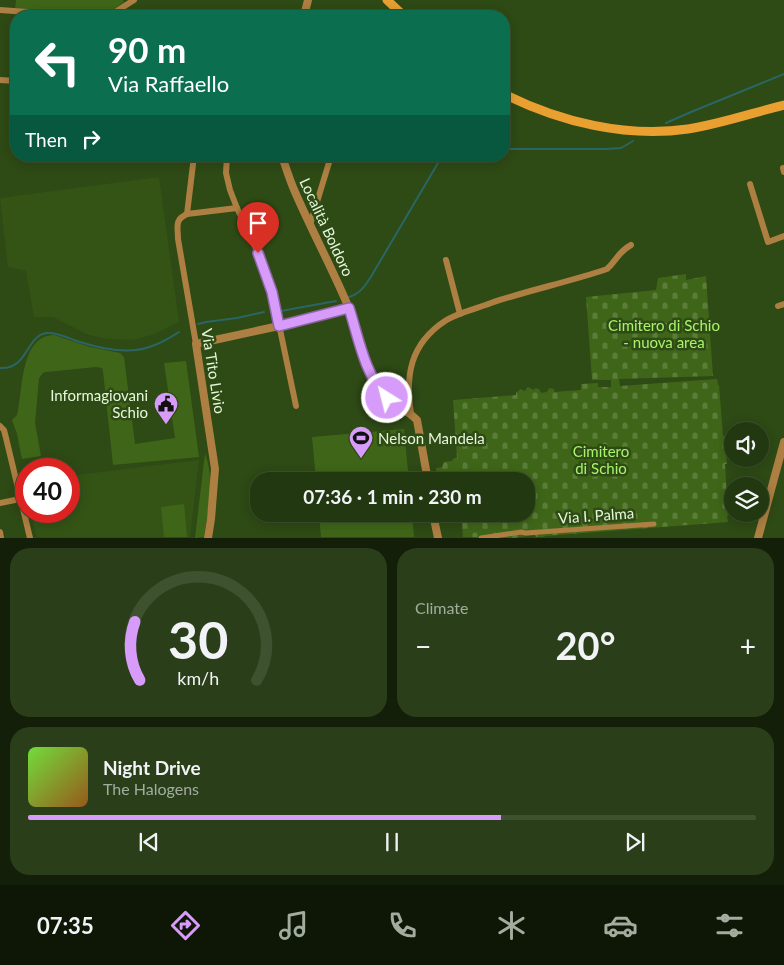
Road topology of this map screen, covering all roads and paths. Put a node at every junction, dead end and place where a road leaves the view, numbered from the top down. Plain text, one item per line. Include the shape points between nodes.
1 (134, 0) edge
2 (387, 0) edge
3 (118, 10) edge
4 (398, 10) edge
5 (510, 97) edge
6 (784, 105) edge
7 (193, 162) edge
8 (227, 162) edge
9 (284, 162) edge
10 (329, 162) edge
11 (750, 184) dead end
12 (237, 208) junction
13 (187, 214) junction
14 (310, 225) junction
15 (784, 236) edge
16 (631, 245) dead end
17 (446, 260) dead end
18 (347, 304) junction
19 (460, 314) junction
20 (279, 326) junction
21 (196, 344) junction
22 (296, 406) dead end
23 (411, 414) junction
24 (2, 428) edge
25 (784, 442) edge
26 (426, 472) edge
27 (15, 479) edge
28 (15, 500) edge
29 (0, 503) edge
30 (435, 522) edge
31 (26, 523) edge
32 (654, 524) dead end
33 (0, 532) edge
34 (1, 538) edge
35 (30, 538) edge
36 (208, 538) edge
37 (438, 538) edge
38 (481, 538) edge
39 (758, 538) edge

1 - 3 street
2 - 4 main road
5 - 6 main road via 578,122 644,131 705,126
7 - 13 street, Via Tito Livio
8 - 12 street via 226,173
9 - 14 street, Località Boldoro
10 - 14 street
11 - 15 street via 768,242
12 - 13 street
12 - 20 street via 272,292
13 - 21 street, Via Tito Livio via 178,222 178,239
14 - 18 street, Località Boldoro
16 - 19 street via 618,254 607,269
17 - 19 street
18 - 20 street
18 - 23 street, Località Boldoro via 372,378 387,398
19 - 23 street via 430,332 411,363 408,382
20 - 21 street
20 - 22 street
21 - 36 street, Via Tito Livio via 215,469
23 - 26 street via 416,420
24 - 27 street
25 - 39 street
28 - 29 street
30 - 37 street
31 - 35 street
32 - 38 street, Via I. Palma via 521,532
33 - 34 street

